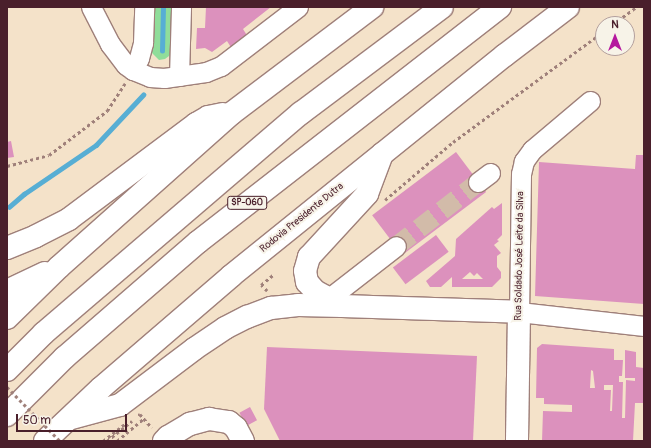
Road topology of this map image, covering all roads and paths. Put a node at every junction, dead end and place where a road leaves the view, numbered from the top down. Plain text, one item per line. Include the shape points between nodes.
1 (91, 7) edge
2 (144, 7) edge
3 (181, 7) edge
4 (298, 7) edge
5 (372, 7) edge
6 (442, 7) edge
7 (500, 7) edge
8 (568, 7) edge
9 (636, 7) edge
10 (624, 16) edge
11 (595, 38) edge
12 (133, 70) junction
13 (179, 76) junction
14 (590, 101) dead end
15 (232, 113) junction
16 (383, 153) junction
17 (7, 166) edge
18 (380, 204) dead end
19 (396, 246) tunnel mouth
20 (7, 248) edge
21 (59, 267) junction
22 (274, 274) dead end
23 (7, 291) edge
24 (269, 294) dead end
25 (335, 302) junction
26 (519, 312) junction
27 (7, 318) edge
28 (644, 326) edge
29 (7, 370) edge
30 (7, 387) edge
31 (7, 415) edge
32 (68, 418) junction
33 (144, 418) junction
34 (160, 437) edge
35 (45, 441) edge
36 (60, 441) edge
37 (108, 441) edge
38 (117, 441) edge
39 (243, 441) edge
40 (516, 441) edge

1 - 12 street via 119,57
2 - 12 street via 143,43
3 - 13 street
4 - 13 street via 221,66 206,72
5 - 15 main road
6 - 29 main road, SP-060 via 301,113 44,333
7 - 31 main road, SP-060 via 198,242 64,358
8 - 16 main road, Rodovia Presidente Dutra
9 - 10 path
11 - 18 path via 453,142
12 - 13 street via 150,77
12 - 17 path via 107,111 49,155
14 - 26 street, Rua Soldado José Leite da Silva via 532,150 524,161 521,174
15 - 20 main road via 216,115 196,124 69,219
15 - 21 main road
16 - 25 main road via 367,194 309,257 305,271 307,282 316,292
16 - 32 main road, Rodovia Presidente Dutra via 231,276
19 - 25 street
21 - 23 main road
21 - 27 main road
22 - 24 path via 261,285
25 - 26 main road
25 - 32 main road via 271,308 247,317 199,345 120,405
26 - 28 street
26 - 40 main road, Rua Soldado José Leite da Silva
30 - 36 path, bridge
32 - 35 main road, Rodovia Presidente Dutra
33 - 34 path
33 - 37 path via 140,414
33 - 38 path
34 - 39 main road via 168,437 190,424 209,418 229,422 236,428

